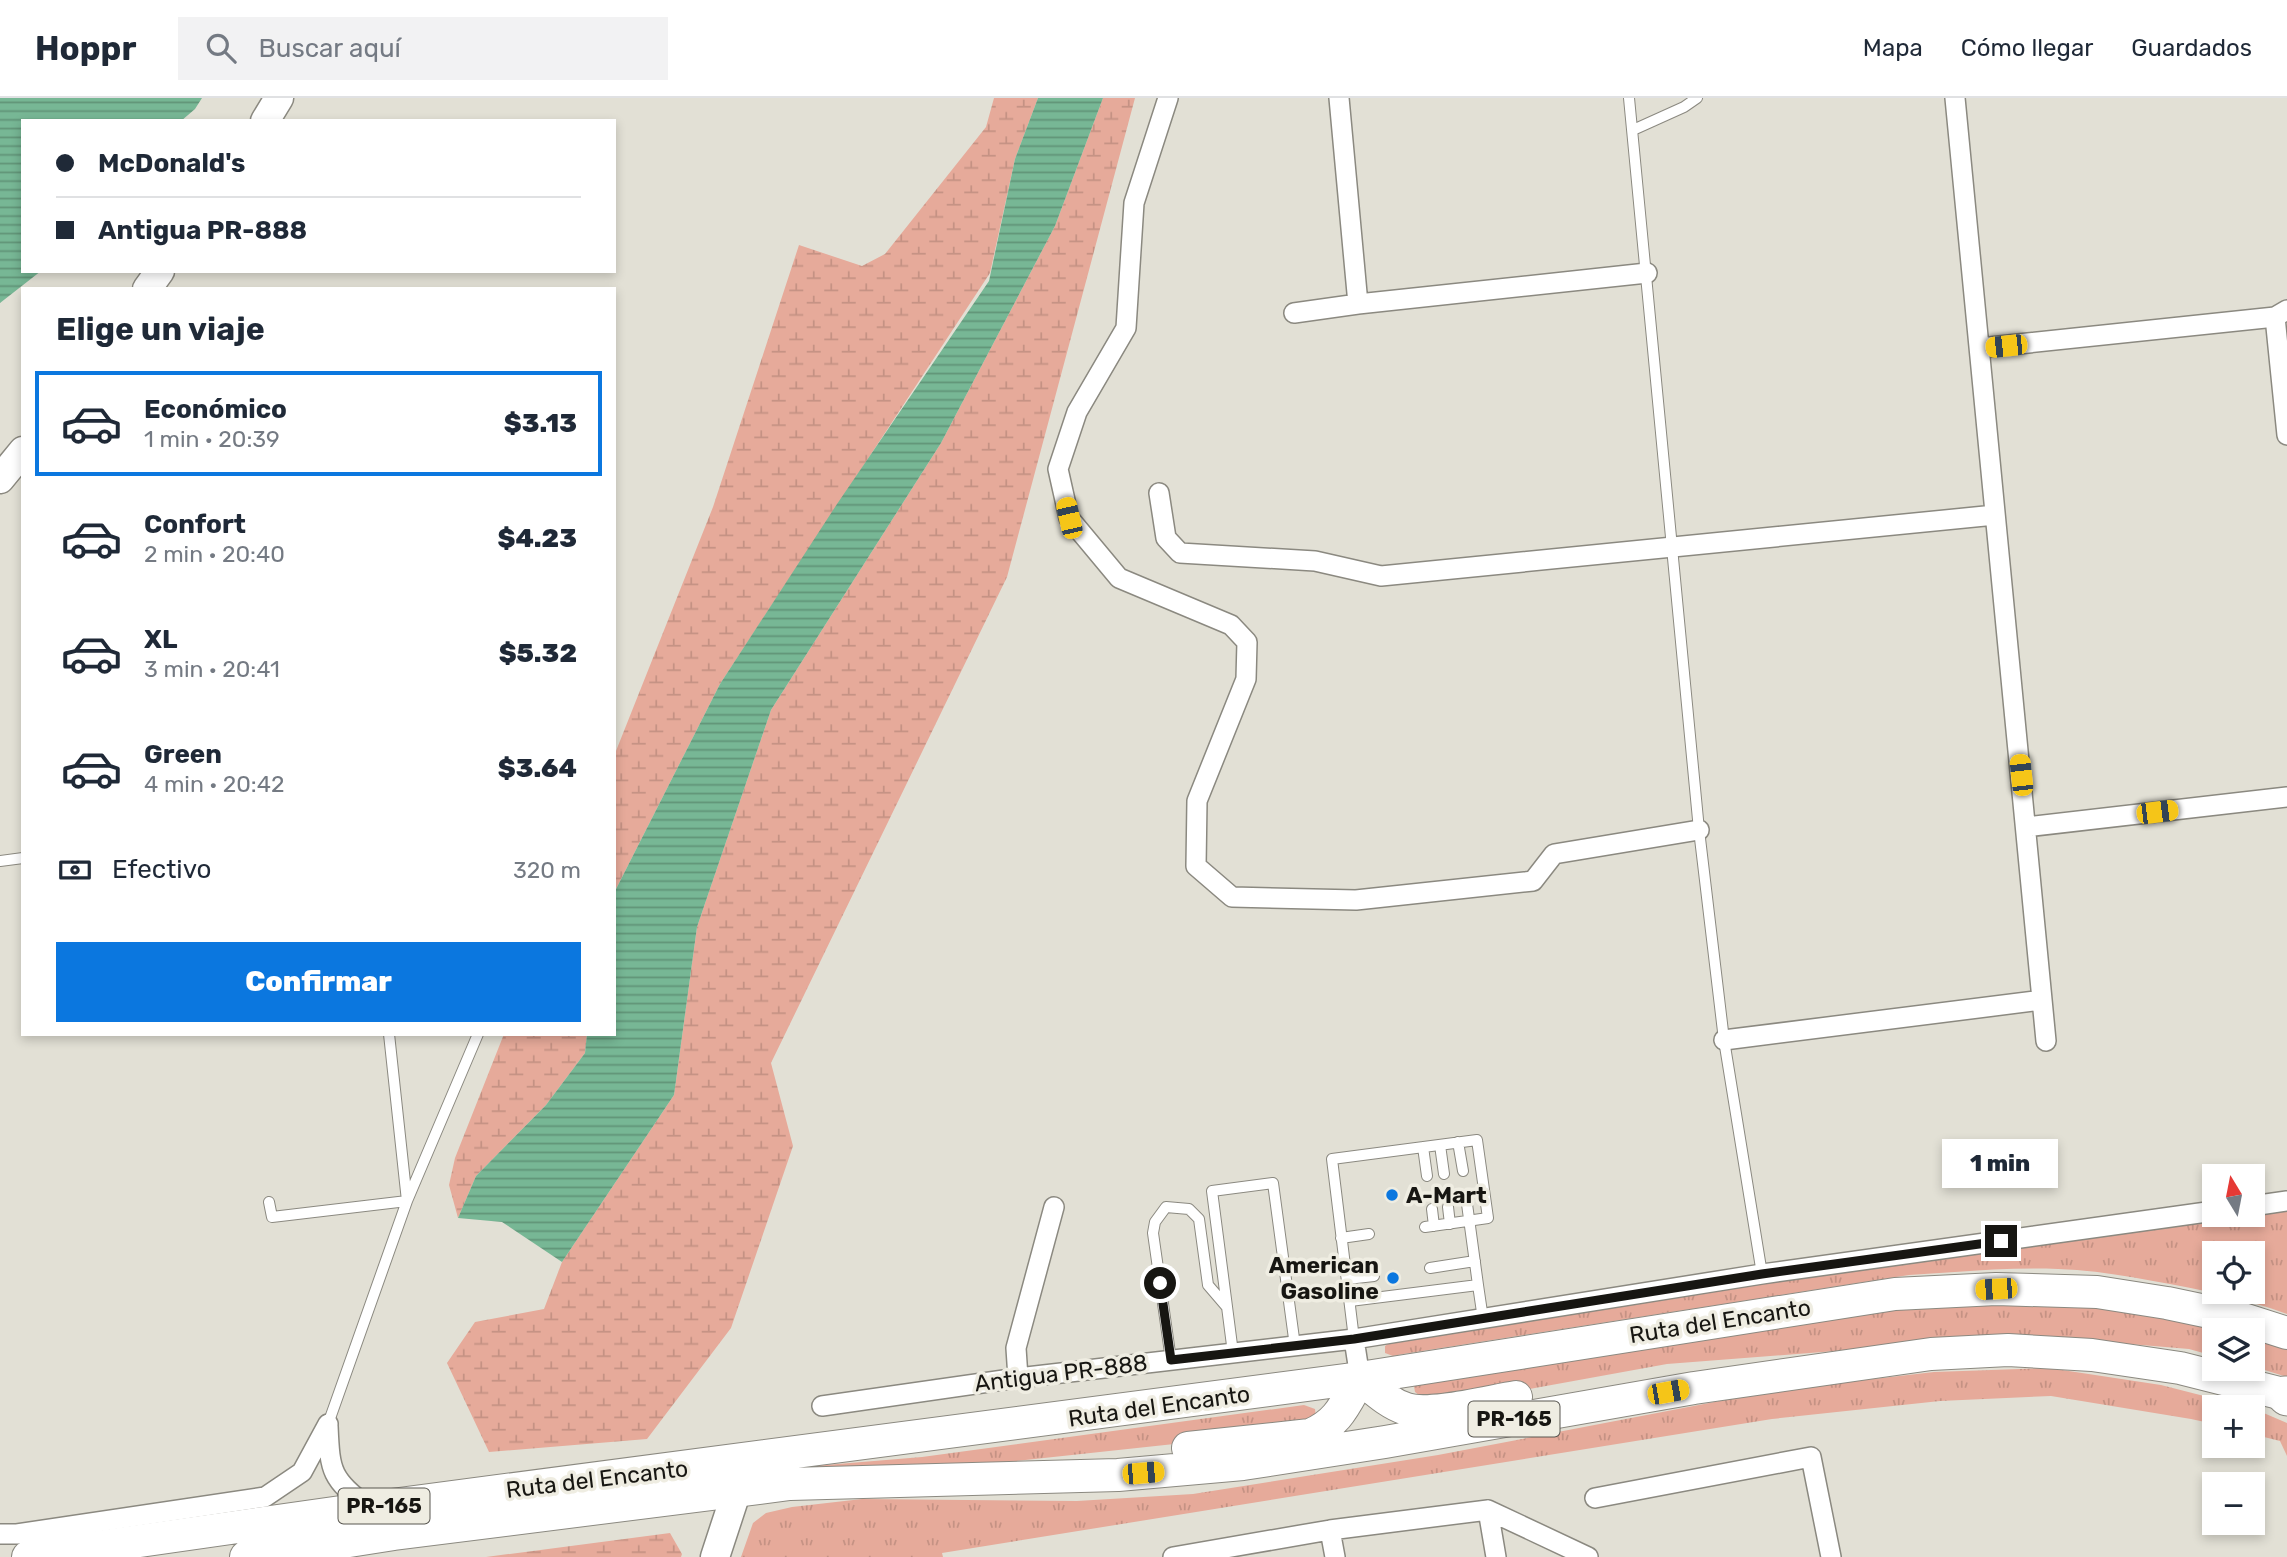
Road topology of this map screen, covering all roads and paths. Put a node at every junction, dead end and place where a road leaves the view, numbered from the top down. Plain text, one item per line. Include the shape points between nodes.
1 (279, 98) edge
2 (1168, 98) edge
3 (1339, 98) edge
4 (1629, 98) edge
5 (1698, 98) edge
6 (1955, 98) edge
7 (266, 119) edge
8 (1633, 130) junction
9 (1647, 273) junction
10 (1358, 304) junction
11 (1294, 313) dead end
12 (2281, 313) edge
13 (1980, 348) junction
14 (2287, 435) edge
15 (21, 453) edge
16 (0, 479) edge
17 (1159, 493) dead end
18 (1995, 515) junction
19 (1671, 548) junction
20 (2287, 797) edge
21 (2026, 827) junction
22 (1699, 830) junction
23 (21, 859) edge
24 (0, 861) edge
25 (2042, 1000) junction
26 (389, 1036) edge
27 (477, 1036) edge
28 (1724, 1040) junction
29 (2046, 1041) dead end
30 (1458, 1142) junction
31 (1440, 1144) junction
32 (1423, 1147) junction
33 (1462, 1171) dead end
34 (1444, 1174) dead end
35 (1427, 1176) dead end
36 (407, 1201) junction
37 (2287, 1201) edge
38 (269, 1202) dead end
39 (1467, 1204) dead end
40 (2265, 1204) edge
41 (1054, 1207) dead end
42 (1448, 1207) dead end
43 (1432, 1209) dead end
44 (2202, 1213) edge
45 (1470, 1221) junction
46 (1451, 1224) junction
47 (1369, 1234) dead end
48 (1341, 1238) junction
49 (1475, 1261) junction
50 (1430, 1268) dead end
51 (1762, 1274) junction
52 (1374, 1276) dead end
53 (1347, 1279) junction
54 (1478, 1284) junction
55 (1349, 1301) junction
56 (1227, 1307) junction
57 (1483, 1319) junction
58 (2287, 1333) edge
59 (1354, 1339) junction
60 (1294, 1346) junction
61 (1233, 1353) junction
62 (1171, 1360) junction
63 (1018, 1378) junction
64 (1360, 1378) junction
65 (1755, 1379) junction
66 (2286, 1396) edge
67 (822, 1406) dead end
68 (328, 1424) junction
69 (738, 1475) junction
70 (993, 1479) junction
71 (1595, 1498) dead end
72 (369, 1507) junction
73 (1488, 1510) junction
74 (1330, 1530) junction
75 (0, 1534) edge
76 (29, 1557) edge
77 (246, 1557) edge
78 (715, 1557) edge
79 (1173, 1557) edge
80 (1335, 1557) edge
81 (1496, 1557) edge
82 (1588, 1557) edge
83 (1831, 1557) edge

1 - 7 street
2 - 22 street via 1134,203 1126,328 1077,412 1058,469 1069,518 1119,578 1231,625 1247,642 1246,679 1197,801 1196,866 1232,897 1356,900 1533,881 1554,854
3 - 10 street
4 - 8 lane
5 - 8 lane
6 - 13 street
8 - 9 lane
9 - 10 street
9 - 19 lane
10 - 11 street
12 - 13 street
12 - 14 street
13 - 18 street
15 - 16 street
17 - 19 street via 1166,538 1180,553 1315,561 1381,576
18 - 19 street
18 - 21 street
19 - 22 lane
20 - 21 street
21 - 25 street
22 - 28 lane
23 - 24 lane
25 - 28 street
25 - 29 street
26 - 36 lane
27 - 36 lane
28 - 51 lane
30 - 31 lane
30 - 33 lane
30 - 45 lane via 1477,1140 1488,1218
31 - 32 lane
31 - 34 lane
32 - 35 lane
32 - 48 lane via 1332,1159
36 - 38 lane via 272,1217
36 - 68 lane
37 - 40 street
39 - 45 lane
41 - 63 street via 1016,1348
42 - 46 lane
43 - 46 lane via 1430,1227
44 - 51 street, Antigua PR-888
45 - 46 lane
45 - 49 lane
47 - 48 lane
48 - 53 lane
49 - 50 lane
49 - 54 lane
51 - 57 street, Antigua PR-888
52 - 53 lane
53 - 55 lane
54 - 55 lane
54 - 57 lane
55 - 59 lane
56 - 60 lane via 1212,1191 1273,1183
56 - 61 lane
56 - 62 lane via 1208,1285 1199,1220 1189,1209 1166,1208 1153,1233
57 - 59 street, Antigua PR-888
58 - 64 main road, Ruta del Encanto / PR-165 via 2243,1319 2096,1292 1996,1289 1895,1294
59 - 60 street, Antigua PR-888
59 - 64 street
60 - 61 street, Antigua PR-888
61 - 62 street, Antigua PR-888
62 - 63 street, Antigua PR-888
63 - 67 street, Antigua PR-888
64 - 65 main road via 1386,1400 1408,1410 1426,1411 1684,1369
64 - 69 main road, Ruta del Encanto / PR-165
64 - 70 main road via 1337,1418 1310,1435 1073,1460
65 - 66 main road, Ruta del Encanto / PR-165 via 1931,1354 2008,1350 2092,1355 2180,1368
65 - 70 main road, Ruta del Encanto / PR-165 via 1243,1464
68 - 72 street via 330,1463 341,1484
68 - 75 street via 302,1472 265,1497
69 - 70 main road, Ruta del Encanto / PR-165
69 - 72 main road, Ruta del Encanto / PR-165
69 - 77 main road, Ruta del Encanto / PR-165
69 - 78 street
71 - 83 street via 1811,1457
72 - 76 main road, Ruta del Encanto / PR-165
73 - 74 street
73 - 81 street
73 - 82 street
74 - 79 street
74 - 80 street

